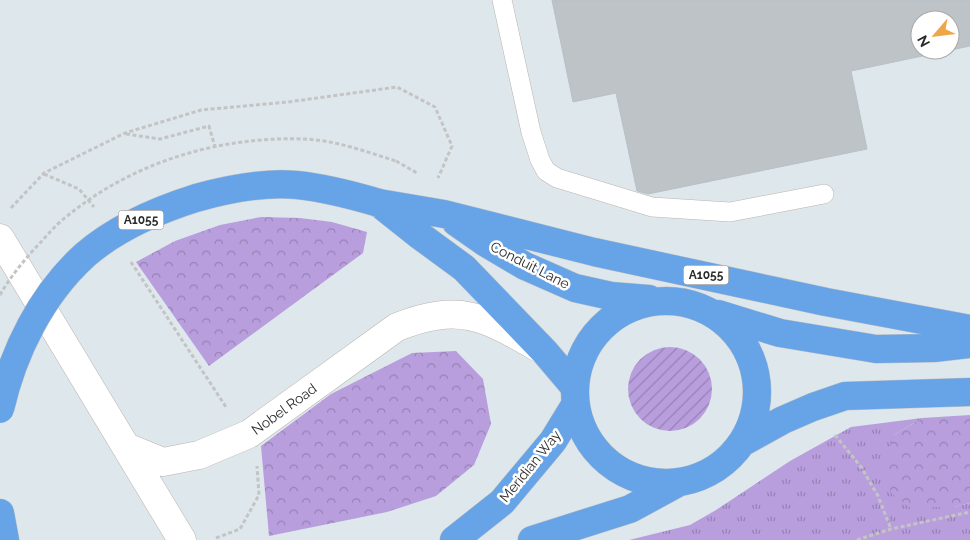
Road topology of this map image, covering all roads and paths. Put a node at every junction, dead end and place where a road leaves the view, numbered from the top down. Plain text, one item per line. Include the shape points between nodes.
1 (502, 0) edge
2 (126, 133) junction
3 (215, 147) dead end
4 (396, 161) dead end
5 (44, 173) junction
6 (422, 175) dead end
7 (436, 181) dead end
8 (824, 194) dead end
9 (18, 201) dead end
10 (379, 203) junction
11 (100, 214) dead end
12 (444, 214) junction
13 (0, 238) edge
14 (126, 255) dead end
15 (659, 300) junction
16 (712, 312) junction
17 (970, 329) edge
18 (970, 344) edge
19 (545, 352) junction
20 (970, 392) edge
21 (574, 395) junction
22 (813, 407) junction
23 (0, 409) edge
24 (249, 434) junction
25 (745, 441) junction
26 (126, 447) junction
27 (676, 484) junction
28 (970, 512) edge
29 (0, 513) edge
30 (890, 529) junction
31 (5, 540) edge
32 (182, 540) edge
33 (210, 540) edge
34 (454, 540) edge
35 (532, 540) edge
36 (858, 540) edge

1 - 8 lane via 531,132 540,160 552,175 652,207 730,212
2 - 3 path via 160,139 209,126
2 - 5 path
2 - 7 path via 201,110 397,87 435,107 452,146
4 - 6 path
5 - 9 path
5 - 11 path via 79,189
10 - 12 main road, Conduit Lane / A1055
10 - 19 main road, Conduit Lane / A1055 via 464,268
10 - 23 main road, Conduit Lane / A1055, bridge via 340,191 296,185 250,186 181,203 118,232 86,254 60,282 39,312 6,381
12 - 15 main road, Conduit Lane / A1055 via 525,266 575,288 611,296
12 - 17 main road, A1055 via 594,252
13 - 26 street
14 - 24 path via 233,418
15 - 16 main road, Conduit Lane via 686,302
15 - 21 main road via 626,309 598,329 580,358
16 - 18 main road, Conduit Lane via 780,333 876,348
16 - 25 main road via 734,331 749,353 758,381 756,410
19 - 21 main road, Conduit Lane / A1055
19 - 24 street, Nobel Road via 482,318 453,313 418,319 397,327
20 - 22 main road via 845,396
21 - 27 main road via 583,432 599,455 621,473 648,483
21 - 34 main road, Meridian Way via 553,442 502,502
22 - 25 main road
22 - 30 path via 861,467 878,496
24 - 26 street, Nobel Road via 199,455 163,462
24 - 33 path via 257,460 259,495 240,529
25 - 27 main road via 728,460 704,476
26 - 32 street
27 - 35 main road via 630,509
28 - 30 path
29 - 31 main road
30 - 36 path

